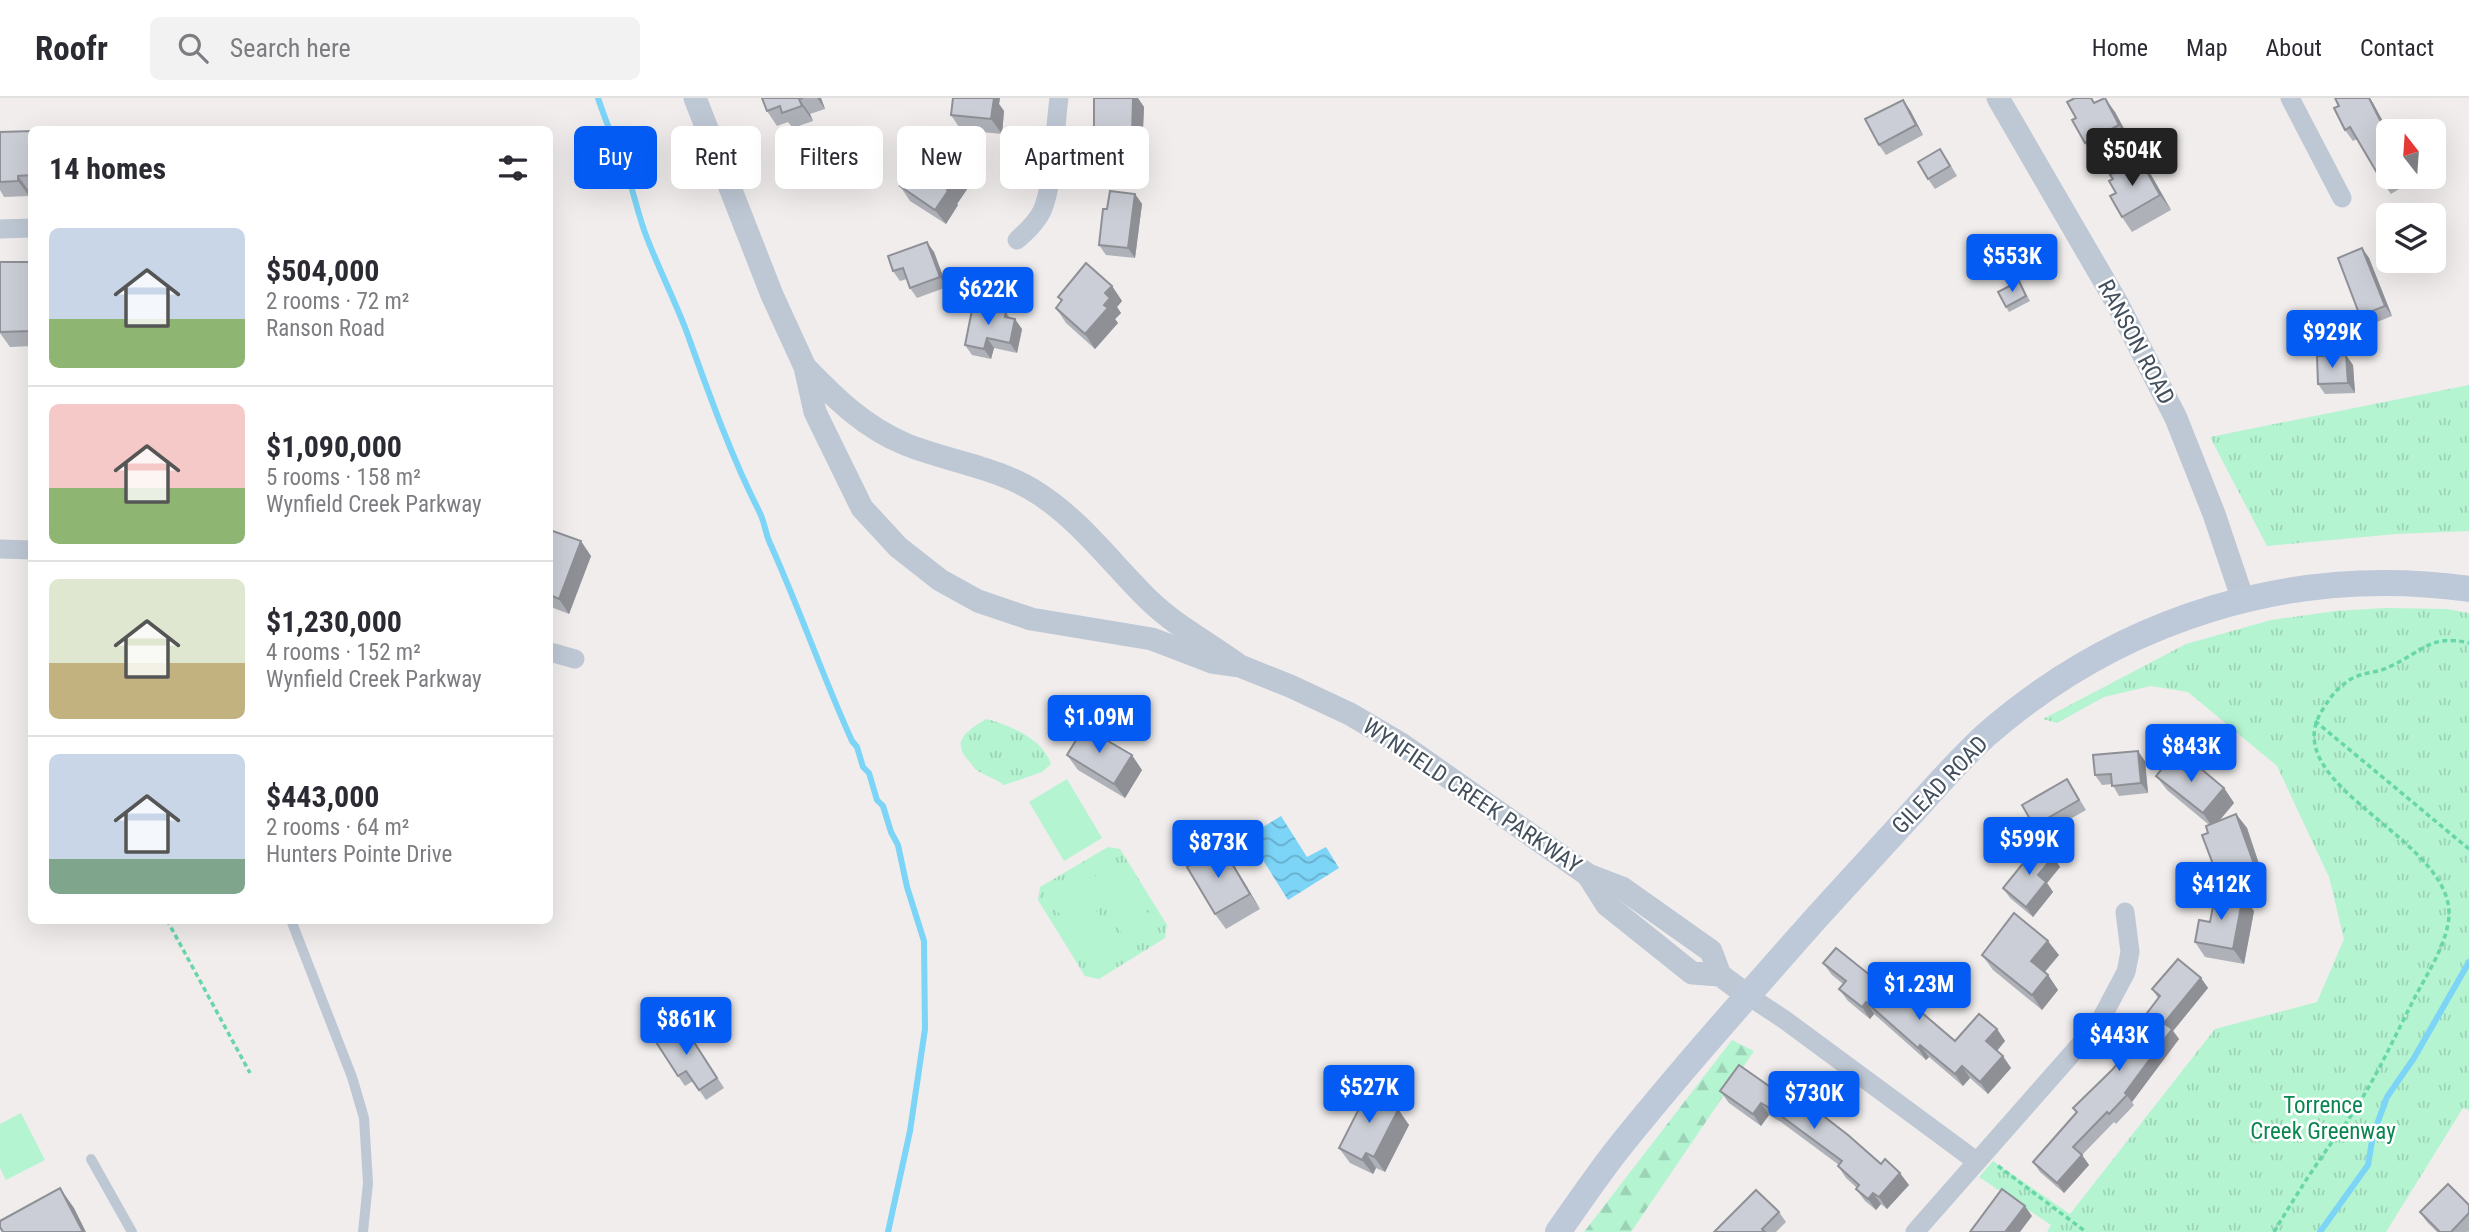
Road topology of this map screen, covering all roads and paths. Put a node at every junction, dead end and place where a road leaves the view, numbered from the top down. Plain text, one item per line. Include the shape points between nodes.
1 (695, 98) edge
2 (1059, 98) edge
3 (1998, 98) edge
4 (2290, 98) edge
5 (2342, 198) dead end
6 (28, 228) edge
7 (0, 229) edge
8 (1017, 240) dead end
9 (805, 367) junction
10 (0, 549) edge
11 (28, 550) edge
12 (2469, 589) edge
13 (2243, 600) junction
14 (2469, 643) edge
15 (553, 653) edge
16 (575, 659) dead end
17 (1240, 666) junction
18 (2315, 721) junction
19 (2469, 849) edge
20 (2125, 912) dead end
21 (169, 924) edge
22 (293, 924) edge
23 (1747, 995) junction
24 (250, 1073) dead end
25 (91, 1159) dead end
26 (1983, 1161) junction
27 (132, 1232) edge
28 (363, 1232) edge
29 (1558, 1232) edge
30 (1915, 1232) edge
31 (2086, 1232) edge
32 (2274, 1232) edge

1 - 9 street, WYNFIELD CREEK PARKWAY
2 - 8 street via 1047,194 1038,218
3 - 13 street, RANSON ROAD via 2117,303 2176,418
4 - 5 street
6 - 7 street
9 - 17 street, WYNFIELD CREEK PARKWAY via 871,427 906,444 1011,478 1038,493 1064,512 1177,625
9 - 17 street, WYNFIELD CREEK PARKWAY via 815,412 862,508 898,547 940,580 978,601 1031,619 1152,639 1212,662
10 - 11 street
12 - 13 main road, GILEAD ROAD via 2334,584
13 - 23 main road, GILEAD ROAD via 2141,635 2085,663 2033,698 1948,773
14 - 18 path via 2442,640 2385,669 2355,676 2337,689
15 - 16 street
17 - 23 street, WYNFIELD CREEK PARKWAY via 1378,729 1588,875 1622,888 1711,951 1720,975
18 - 19 path
18 - 32 path via 2312,736 2330,775 2406,842 2430,870 2448,904 2449,924 2364,1096
20 - 26 street via 2130,952 2126,972 2099,1023
21 - 24 path
22 - 28 lane via 352,1077 363,1118 368,1184
23 - 26 street, WYNFIELD CREEK PARKWAY
23 - 29 main road, GILEAD ROAD via 1614,1153
25 - 27 lane
26 - 30 street
26 - 31 path

